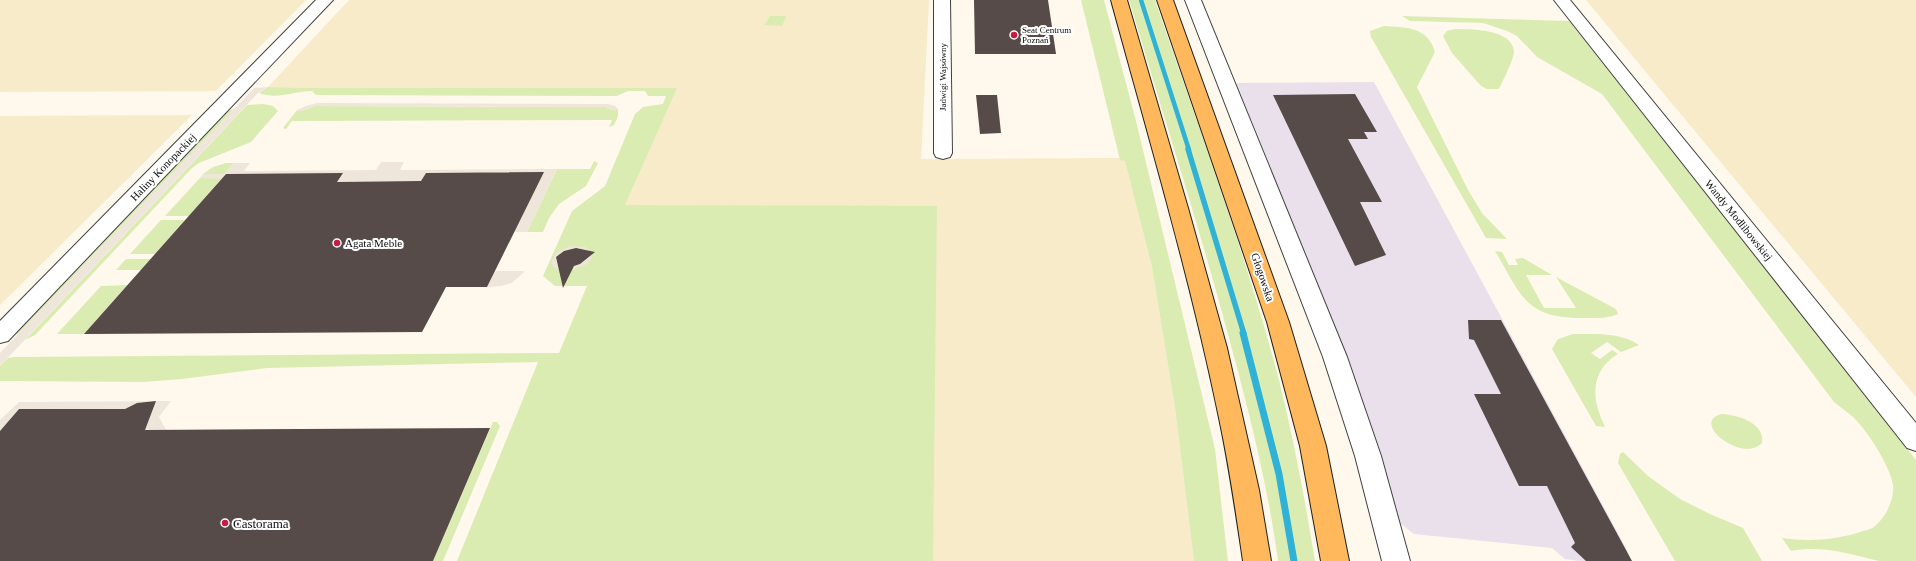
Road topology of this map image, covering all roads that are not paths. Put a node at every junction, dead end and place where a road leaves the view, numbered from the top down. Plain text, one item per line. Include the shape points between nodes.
1 (325, 0) edge
2 (942, 0) edge
3 (1118, 0) edge
4 (1165, 0) edge
5 (1193, 0) edge
6 (1562, 0) edge
7 (943, 153) dead end
8 (0, 334) edge
9 (1916, 441) edge
10 (1257, 561) edge
11 (1335, 561) edge
12 (1396, 561) edge

1 - 8 street, Haliny Konopackiej
2 - 7 street, Jadwigi Wajsówny
3 - 10 main road via 1226,388 1247,493
4 - 11 main road, Głogowska via 1280,330 1313,446
5 - 12 street via 1335,357 1368,456
6 - 9 street, Wandy Modlibowskiej

